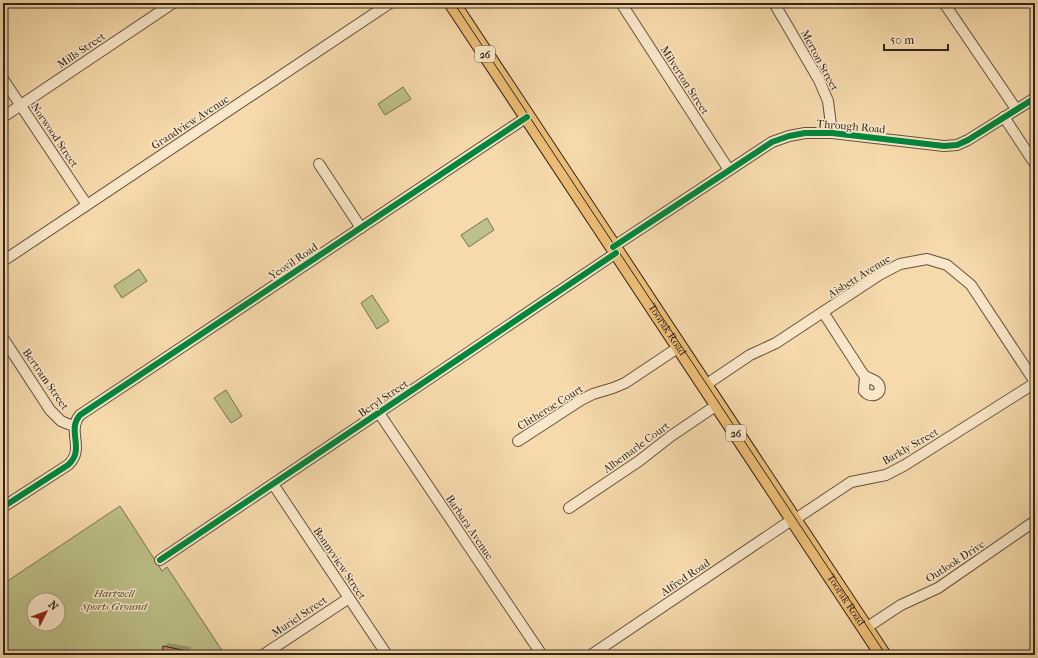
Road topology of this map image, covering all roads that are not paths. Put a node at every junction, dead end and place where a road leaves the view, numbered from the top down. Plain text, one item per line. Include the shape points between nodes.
1 (173, 3) edge
2 (390, 3) edge
3 (621, 3) edge
4 (774, 3) edge
5 (944, 3) edge
6 (457, 5) edge
7 (3, 79) edge
8 (1035, 98) edge
9 (20, 105) junction
10 (1016, 109) junction
11 (3, 117) edge
12 (527, 117) junction
13 (1004, 117) junction
14 (832, 133) junction
15 (319, 164) dead end
16 (1035, 164) edge
17 (729, 170) junction
18 (87, 205) junction
19 (362, 228) junction
20 (614, 250) junction
21 (3, 261) edge
22 (823, 312) junction
23 (3, 338) edge
24 (679, 347) junction
25 (865, 376) dead end
26 (1035, 383) edge
27 (704, 386) junction
28 (717, 405) junction
29 (379, 413) junction
30 (75, 426) junction
31 (518, 441) dead end
32 (273, 484) junction
33 (3, 507) edge
34 (569, 508) dead end
35 (793, 520) junction
36 (1035, 522) edge
37 (160, 560) dead end
38 (349, 598) junction
39 (866, 628) junction
40 (263, 655) edge
41 (387, 655) edge
42 (542, 655) edge
43 (591, 655) edge
44 (883, 655) edge

1 - 9 street, Mills Street
2 - 18 street, Grandview Avenue
3 - 17 street, Milverton Street
4 - 14 street, Merton Street via 819,80 828,102
5 - 10 street
6 - 12 highway, Toorak Road / 26
7 - 9 street, Norwood Street
8 - 10 street, Through Road
9 - 11 street, Mills Street
9 - 18 street, Norwood Street
10 - 13 street, Through Road
12 - 19 street, Yeovil Road
12 - 20 highway, Toorak Road / 26
13 - 14 street, Through Road via 957,145 944,146
13 - 16 street
14 - 17 street, Through Road via 805,133 772,142
15 - 19 street
17 - 20 street, Through Road
18 - 21 street, Grandview Avenue
19 - 30 street, Yeovil Road via 82,413
20 - 24 highway, Toorak Road / 26
20 - 29 street, Beryl Street
22 - 25 street
22 - 26 street, Aisbett Avenue via 900,264 927,259 947,265 971,285
22 - 27 street, Aisbett Avenue via 776,344 750,355
23 - 30 street, Bertram Street via 50,410 61,421
24 - 27 highway, Toorak Road / 26
24 - 31 street, Clitheroe Court via 625,383 587,397
26 - 35 street, Barkly Street via 905,465 886,475 851,482
27 - 28 highway, Toorak Road / 26
28 - 34 street, Albemarle Court
28 - 35 highway, Toorak Road / 26
29 - 32 street, Beryl Street
29 - 42 street, Barbara Avenue
30 - 33 street via 76,451 73,459
32 - 37 street, Beryl Street
32 - 38 street, Bonnyview Street
35 - 39 highway, Toorak Road / 26
35 - 43 street, Alfred Road
36 - 39 street, Outlook Drive via 938,588 901,605
38 - 40 street, Muriel Street
38 - 41 street, Bonnyview Street
39 - 44 highway, Toorak Road / 26

